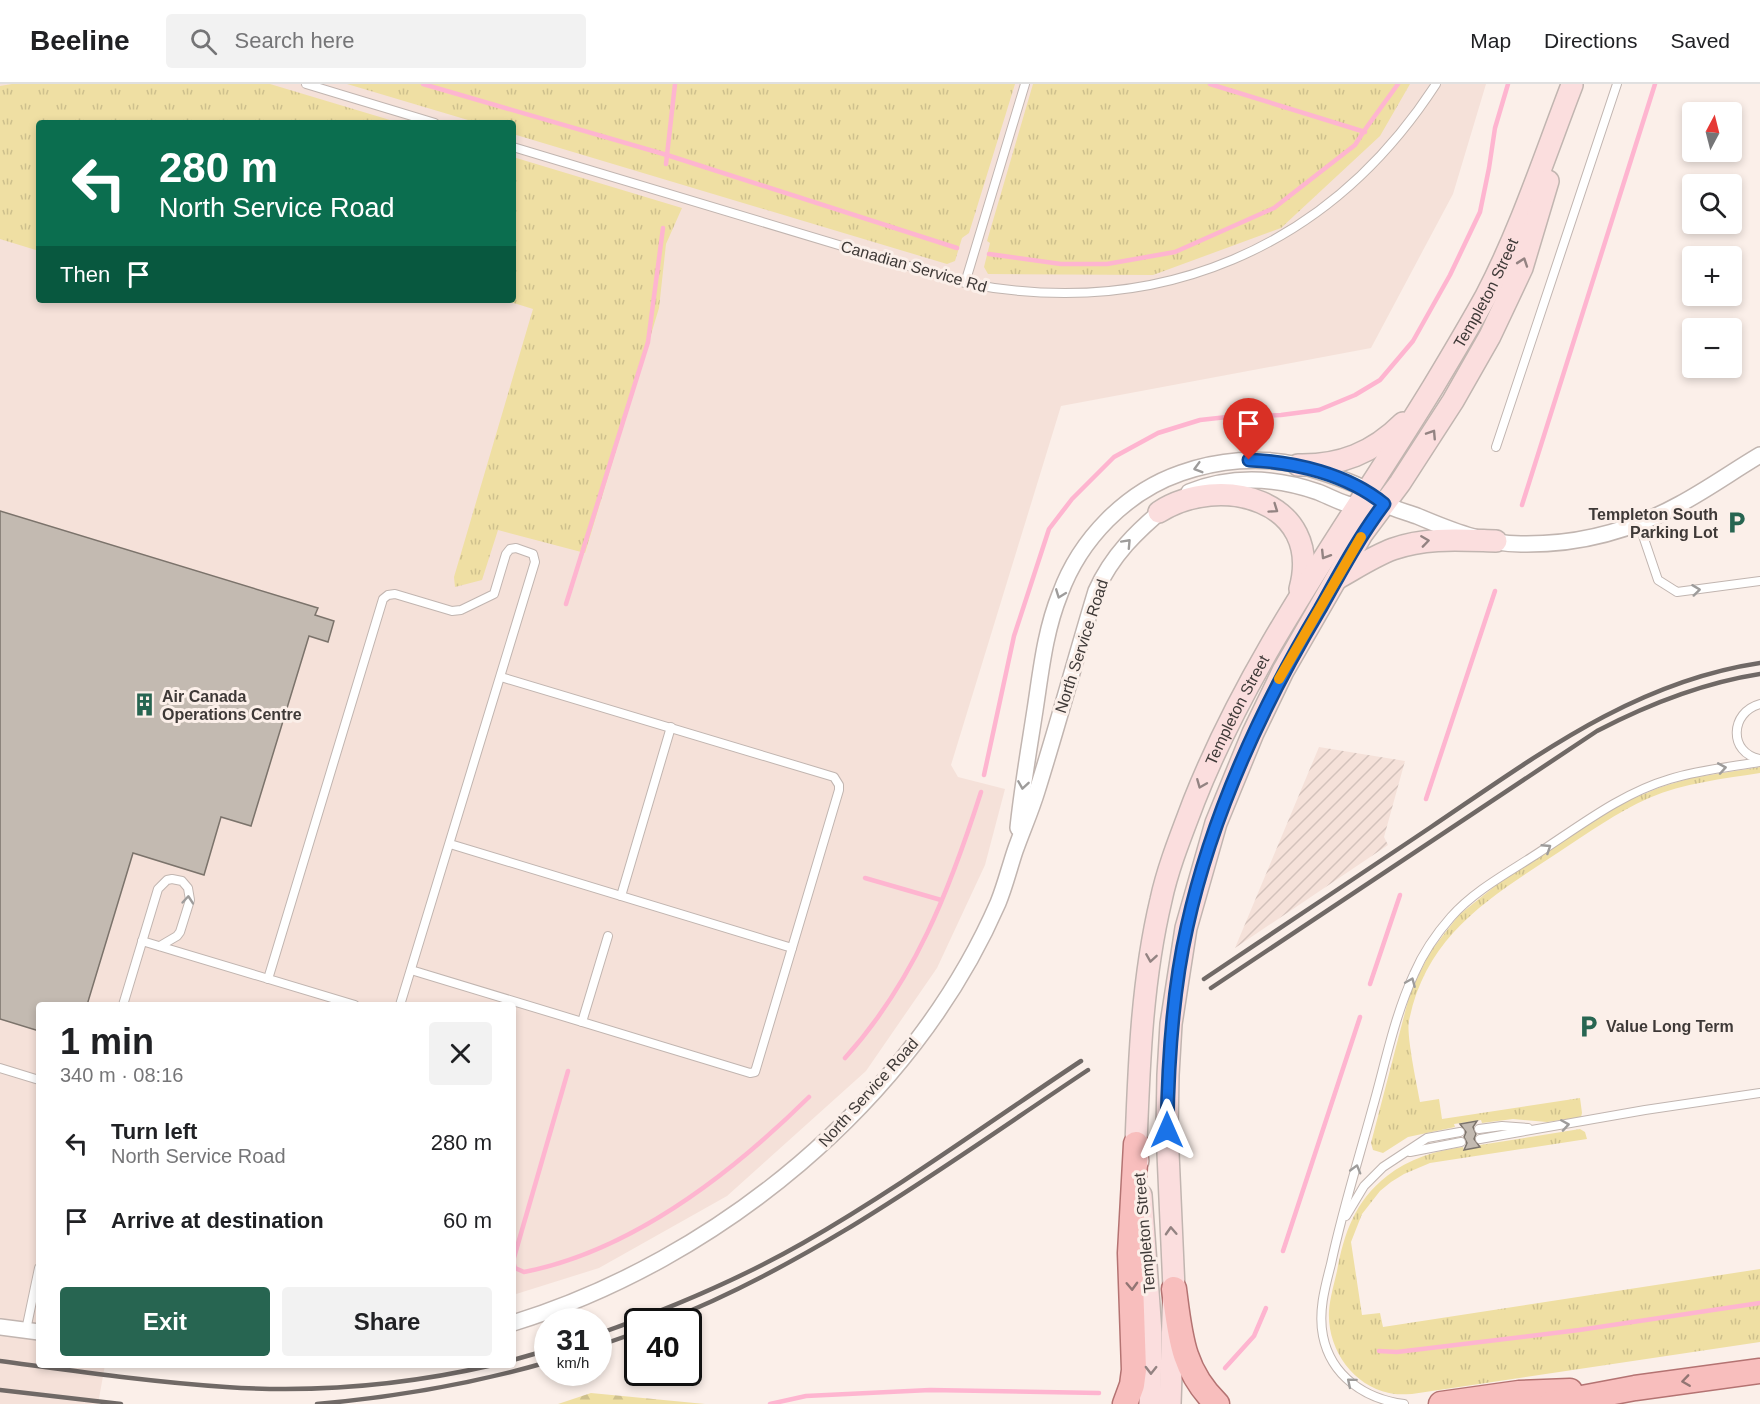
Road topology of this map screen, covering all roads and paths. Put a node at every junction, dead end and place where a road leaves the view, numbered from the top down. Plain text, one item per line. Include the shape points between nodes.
1 (306, 84) edge
2 (1025, 84) edge
3 (1436, 84) edge
4 (1572, 84) edge
5 (1617, 84) edge
6 (425, 120) edge
7 (516, 148) edge
8 (965, 283) junction
9 (1434, 385) junction
10 (1496, 447) dead end
11 (1760, 455) edge
12 (1298, 465) junction
13 (1361, 499) junction
14 (1384, 504) junction
15 (1160, 512) junction
16 (1639, 524) junction
17 (1496, 542) junction
18 (1337, 578) junction
19 (1760, 581) edge
20 (1296, 603) junction
21 (501, 677) junction
22 (1760, 704) edge
23 (671, 727) junction
24 (1760, 760) edge
25 (450, 844) junction
26 (1015, 852) junction
27 (621, 896) junction
28 (608, 936) dead end
29 (142, 941) junction
30 (160, 946) junction
31 (792, 948) junction
32 (411, 970) junction
33 (268, 979) junction
34 (124, 1002) edge
35 (345, 1002) edge
36 (401, 1002) edge
37 (582, 1022) junction
38 (0, 1068) edge
39 (36, 1079) edge
40 (1760, 1094) edge
41 (1479, 1129) dead end
42 (1538, 1129) junction
43 (1460, 1132) dead end
44 (1480, 1139) dead end
45 (1461, 1142) dead end
46 (1136, 1144) junction
47 (1400, 1155) junction
48 (1340, 1225) junction
49 (1174, 1289) junction
50 (36, 1295) edge
51 (516, 1322) edge
52 (0, 1327) edge
53 (32, 1331) edge
54 (1760, 1371) edge
55 (1635, 1388) junction
56 (1125, 1404) edge
57 (1150, 1404) edge
58 (1170, 1404) edge
59 (1217, 1404) edge
60 (1404, 1404) edge
61 (1441, 1404) edge
62 (1550, 1404) edge

1 - 6 lane
2 - 8 lane
3 - 8 lane, Canadian Service Rd via 1406,127 1346,190 1277,237 1232,260 1158,283 1092,293 1023,292
4 - 9 street, Templeton Street via 1491,284
14 -> 4 street, Templeton Street via 1472,370 1522,268
5 - 10 lane
7 - 8 lane, Canadian Service Rd
9 - 12 street via 1410,417 1364,453 1329,464
9 - 13 street, Templeton Street
11 - 16 street
12 - 13 street, North Service Road
12 -> 26 street, North Service Road via 1234,461 1172,476 1126,503 1088,542 1064,584 1048,636
13 - 14 street
13 - 15 street, North Service Road via 1258,479 1213,483 1178,498
13 -> 20 street, Templeton Street
14 - 17 street via 1465,535
14 - 18 street, Templeton Street
15 -> 20 street via 1179,501 1207,496 1236,496 1270,504 1292,525 1303,549 1304,568
26 -> 15 street, North Service Road via 1037,792 1096,591 1118,552
16 - 17 street via 1562,543
16 -> 19 lane via 1658,580 1677,592
18 -> 17 street via 1405,545 1443,539
49 -> 18 street, Templeton Street via 1168,1075 1171,1024 1186,928 1216,823 1234,776 1283,671
20 -> 46 street, Templeton Street via 1214,751 1161,900 1140,1042
21 - 23 lane
21 - 25 lane
21 - 33 lane via 535,562 533,554 510,549 494,594 456,611 395,594 383,599
22 - 24 lane via 1740,717 1736,737 1746,752
23 - 27 lane
23 - 31 lane via 830,775 837,781 839,790
48 -> 24 lane via 1403,999 1426,951 1454,914 1491,884 1634,793 1671,779
25 - 27 lane
25 - 32 lane
26 - 51 street, North Service Road via 998,901 959,977 898,1062 826,1141 771,1188 700,1237 618,1281
27 - 31 lane
28 - 37 lane
29 - 30 lane
30 -> 29 lane via 180,932 190,900 188,888 177,880 167,880 158,889
29 - 34 lane
30 - 33 lane
31 - 37 lane via 755,1072
32 - 36 lane
32 - 37 lane
33 - 35 lane
38 - 39 lane
42 -> 40 lane
41 - 42 lane
42 - 44 lane
43 - 47 lane via 1427,1138
45 - 47 lane
46 -> 56 main road via 1130,1252 1134,1370
46 -> 57 street, Templeton Street via 1147,1252
47 - 48 lane via 1364,1186
60 -> 48 lane via 1380,1400 1356,1387 1336,1368 1326,1347 1322,1308
49 - 58 street, Templeton Street
49 - 59 main road via 1186,1358 1203,1389
50 - 53 lane
52 - 53 street
54 -> 55 main road
55 - 61 main road via 1519,1393
55 - 62 main road

